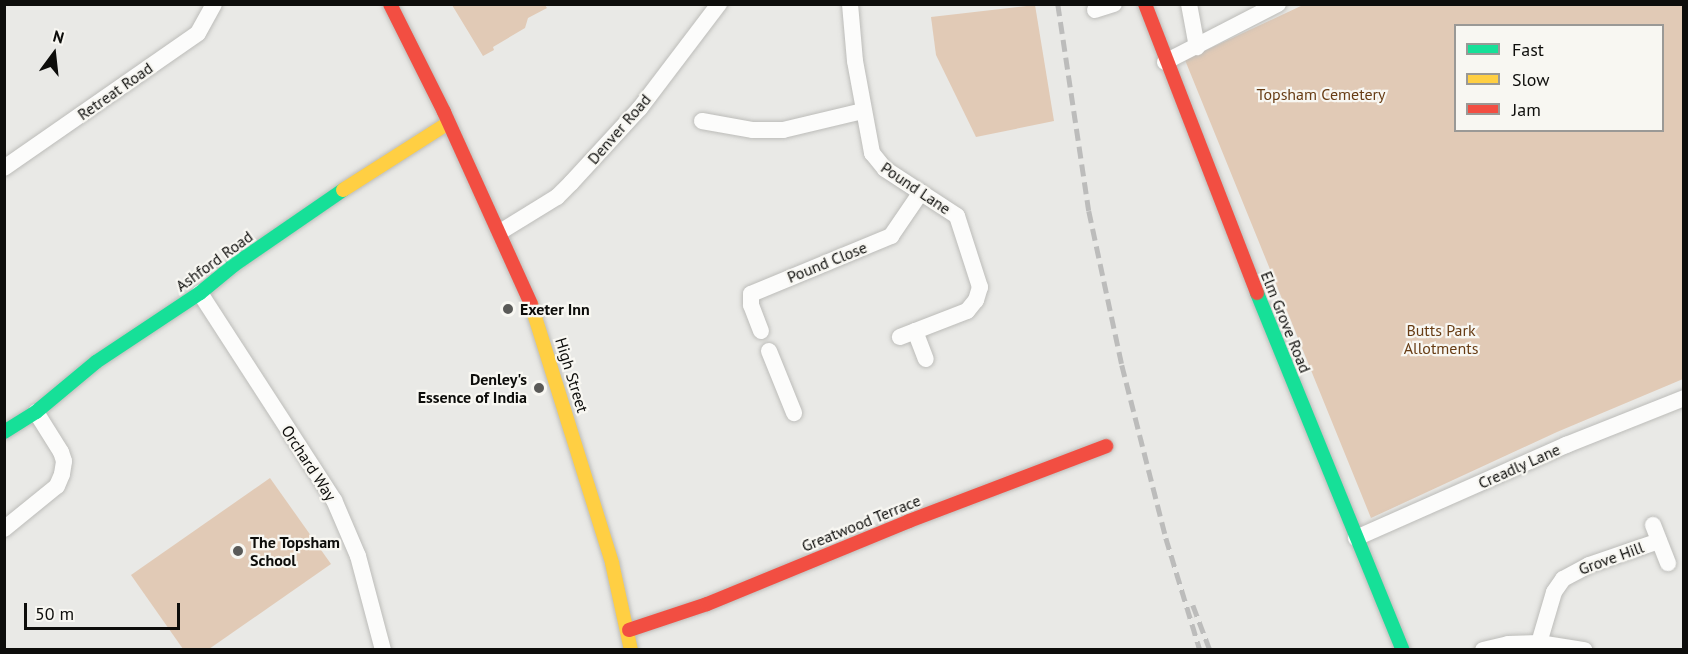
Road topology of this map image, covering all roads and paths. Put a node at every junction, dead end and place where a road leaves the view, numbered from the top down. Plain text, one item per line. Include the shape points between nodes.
1 (214, 4) edge
2 (390, 4) edge
3 (719, 4) edge
4 (850, 4) edge
5 (1114, 4) edge
6 (1145, 4) edge
7 (1189, 4) edge
8 (1278, 4) edge
9 (1095, 10) dead end
10 (1197, 47) junction
11 (1165, 62) junction
12 (863, 111) junction
13 (702, 121) dead end
14 (448, 123) junction
15 (4, 168) edge
16 (921, 192) junction
17 (500, 232) junction
18 (200, 293) junction
19 (761, 331) dead end
20 (769, 351) dead end
21 (926, 359) dead end
22 (1683, 399) edge
23 (36, 412) junction
24 (794, 413) dead end
25 (4, 432) edge
26 (1106, 446) dead end
27 (4, 529) edge
28 (1356, 538) junction
29 (1668, 563) dead end
30 (629, 630) junction
31 (1539, 643) junction
32 (383, 650) edge
33 (631, 650) edge
34 (1403, 650) edge
35 (1483, 650) edge
36 (1584, 650) edge

1 - 15 street, Retreat Road via 198,33
2 - 14 street, High Street
3 - 17 street, Denver Road via 640,108 571,183 557,197
4 - 12 street, Pound Lane
5 - 9 street
6 - 11 street, Elm Grove Road
7 - 10 street
8 - 10 street
10 - 11 street
11 - 28 street, Elm Grove Road
12 - 13 street via 783,130 753,130
12 - 16 street, Pound Lane via 876,161
14 - 17 street, High Street
14 - 18 street, Ashford Road via 364,175
16 - 19 street, Pound Close via 891,236 751,294
16 - 21 street, Pound Lane via 957,216 980,287 967,311 908,334
17 - 30 street, High Street via 536,314
18 - 23 street, Ashford Road via 96,362
18 - 32 street, Orchard Way via 334,500 358,556
20 - 24 street
22 - 28 street, Creadly Lane via 1566,445
23 - 25 street, Ashford Road
23 - 27 street via 61,452 62,474 57,486
26 - 30 street, Greatwood Terrace via 707,604
28 - 34 street, Elm Grove Road
29 - 31 street, Grove Hill via 1656,533 1563,579 1549,607
30 - 33 street, High Street
31 - 35 street
31 - 36 street

